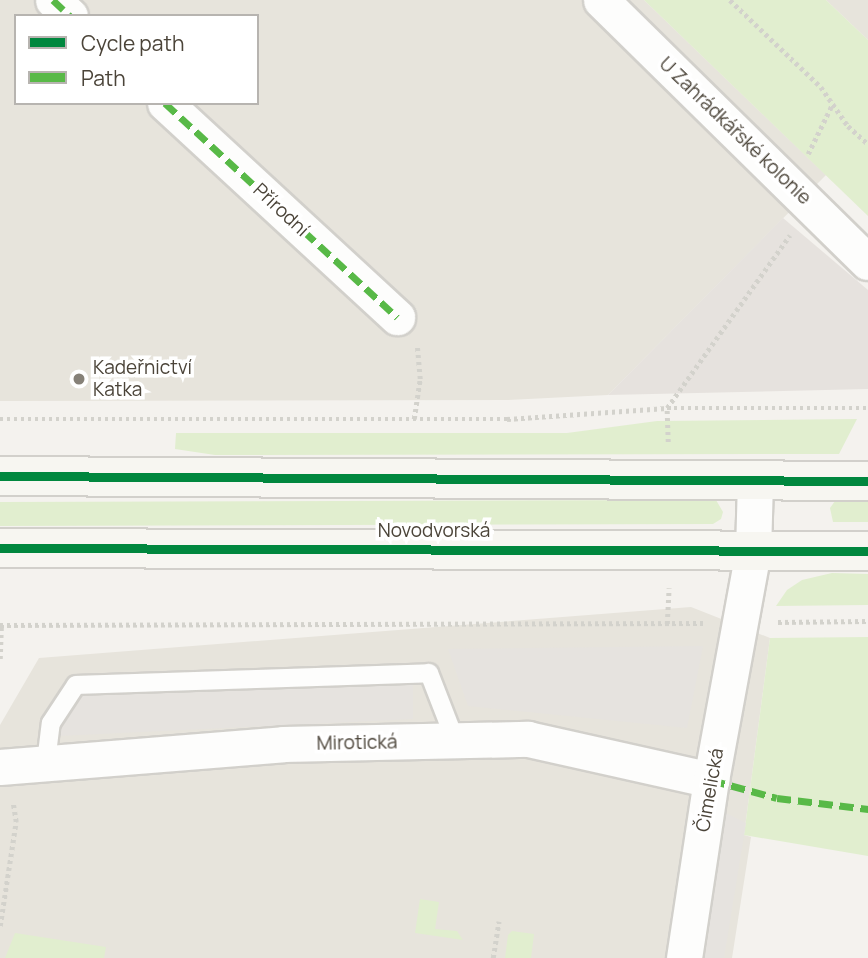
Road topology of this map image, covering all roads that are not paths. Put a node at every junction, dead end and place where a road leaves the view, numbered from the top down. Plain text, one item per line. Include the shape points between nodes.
1 (53, 0) edge
2 (601, 0) edge
3 (68, 14) edge
4 (167, 105) edge
5 (868, 262) edge
6 (397, 317) road end
7 (0, 476) edge
8 (755, 481) junction
9 (868, 481) edge
10 (0, 548) edge
11 (868, 551) edge
12 (753, 552) junction
13 (455, 740) junction
14 (46, 762) junction
15 (3, 766) edge
16 (711, 780) junction
17 (684, 958) edge

1 - 3 street
2 - 5 street, U Zahrádkářské kolonie
4 - 6 street, Přírodní
7 - 8 main road
8 - 9 main road
8 - 12 street
10 - 12 main road, Novodvorská
11 - 12 main road, Novodvorská
12 - 16 street, Čimelická
13 - 14 street, Mirotická via 283,744
13 - 14 lane via 429,673 76,685 51,723
13 - 16 street, Mirotická via 528,738
14 - 15 street, Mirotická
16 - 17 street, Čimelická

